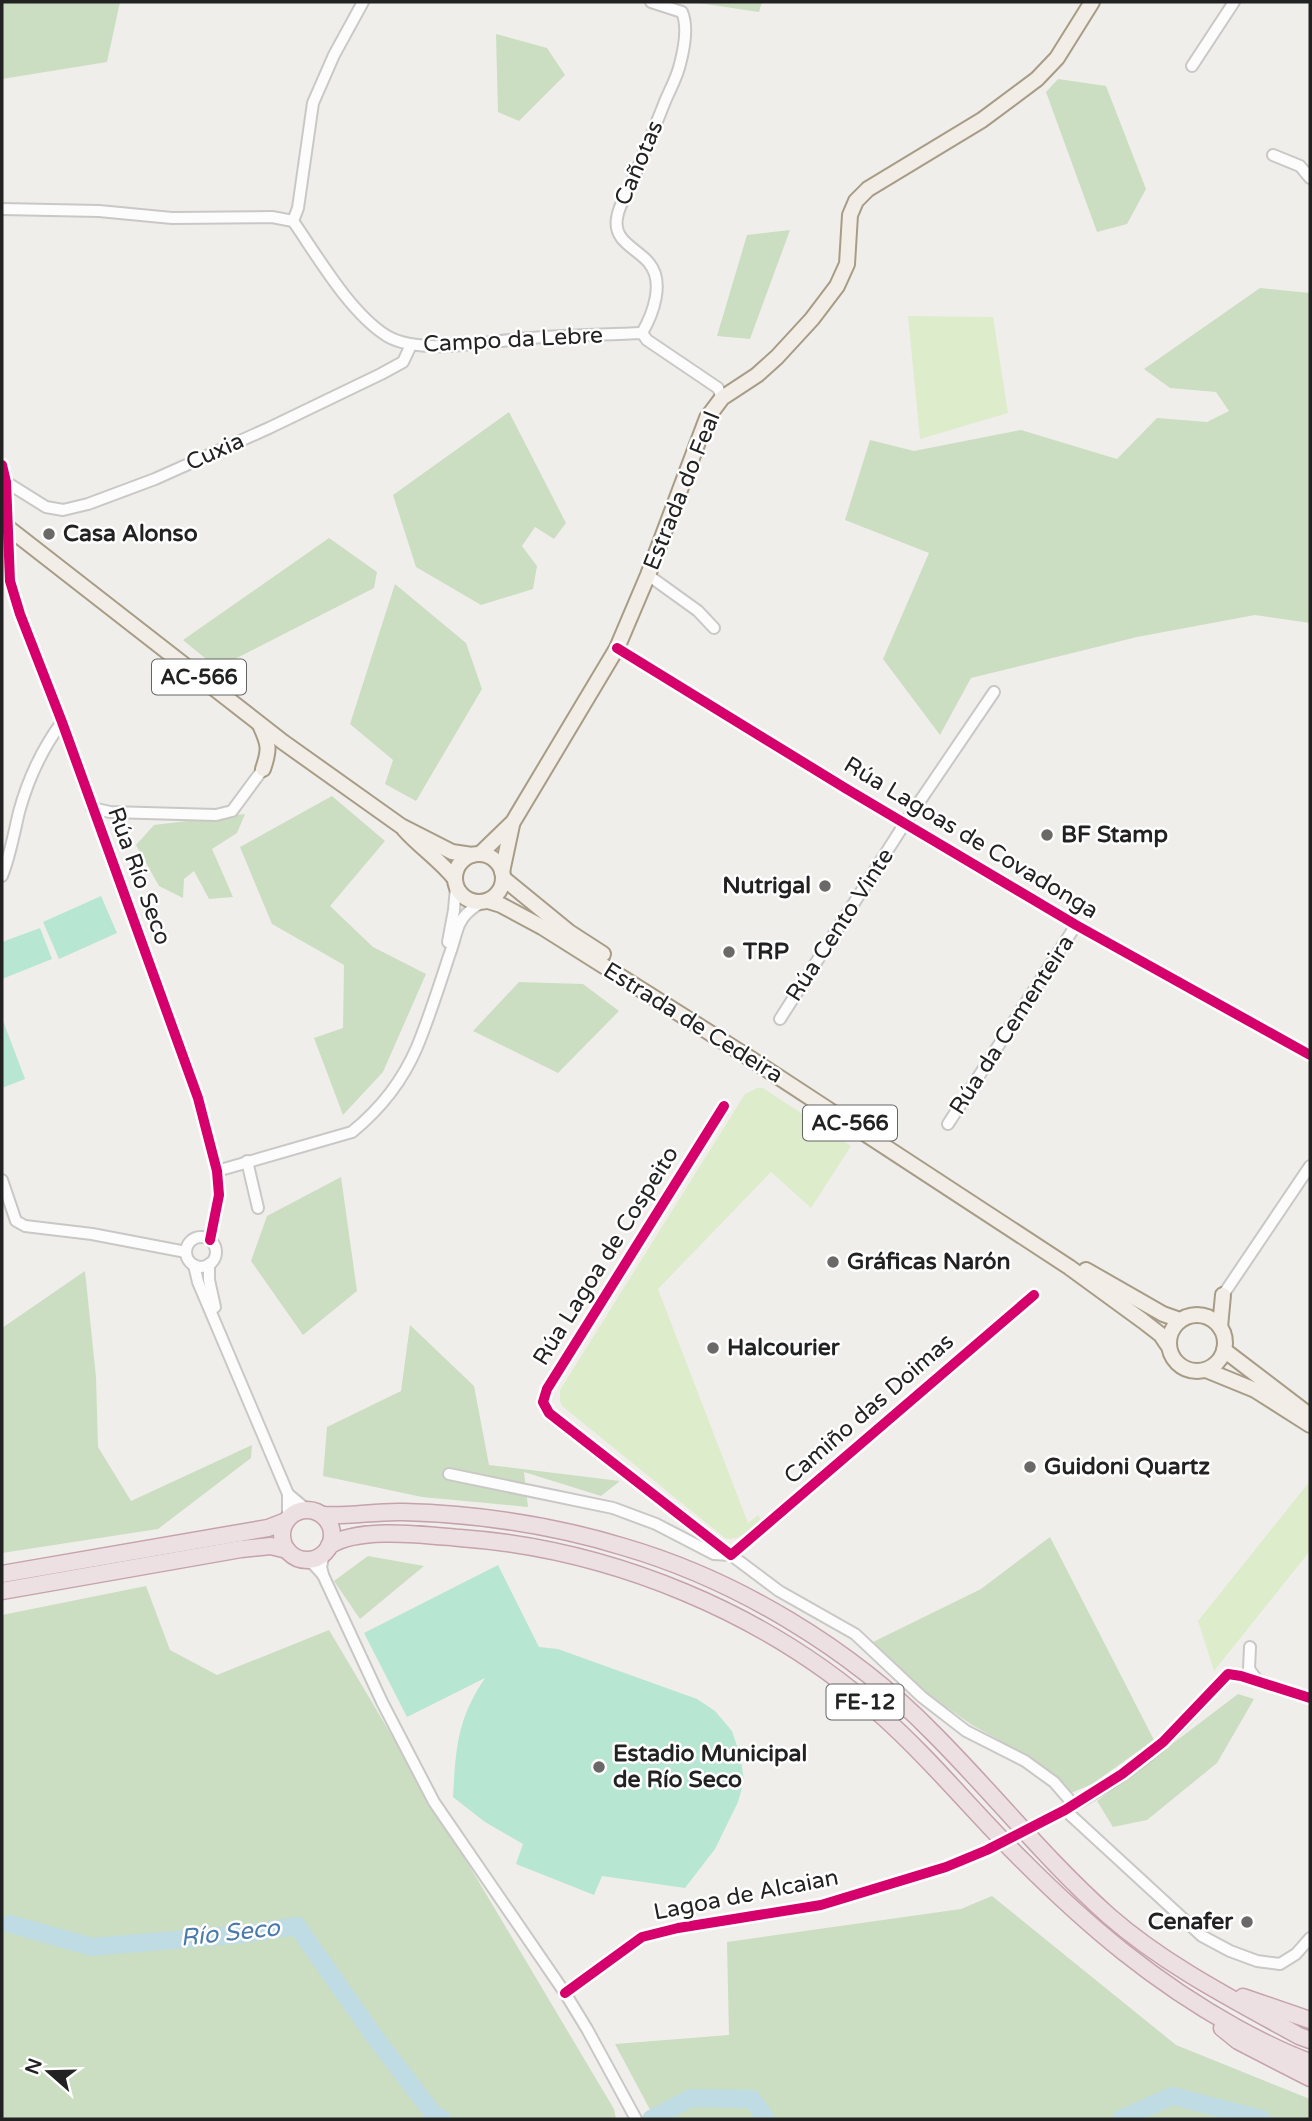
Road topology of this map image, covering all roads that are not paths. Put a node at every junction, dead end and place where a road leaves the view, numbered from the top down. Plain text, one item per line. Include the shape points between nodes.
1 (363, 2) edge
2 (651, 2) edge
3 (1092, 2) edge
4 (1234, 2) edge
5 (1192, 66) dead end
6 (1273, 155) dead end
7 (1310, 178) edge
8 (2, 209) edge
9 (293, 221) junction
10 (642, 333) junction
11 (411, 345) junction
12 (722, 398) junction
13 (2, 465) edge
14 (6, 482) junction
15 (5, 526) edge
16 (648, 575) junction
17 (714, 628) dead end
18 (617, 648) junction
19 (994, 692) dead end
20 (62, 722) junction
21 (260, 724) junction
22 (283, 742) junction
23 (305, 758) junction
24 (263, 769) junction
25 (92, 808) junction
26 (132, 813) junction
27 (513, 822) junction
28 (905, 823) junction
29 (401, 826) junction
30 (100, 830) junction
31 (476, 854) junction
32 (503, 875) junction
33 (2, 876) edge
34 (455, 883) junction
35 (485, 902) junction
36 (1076, 925) junction
37 (442, 979) junction
38 (780, 1019) dead end
39 (1310, 1055) edge
40 (724, 1106) dead end
41 (948, 1124) dead end
42 (247, 1161) junction
43 (1310, 1166) edge
44 (217, 1171) junction
45 (2, 1180) edge
46 (258, 1208) dead end
47 (210, 1240) junction
48 (186, 1252) junction
49 (209, 1264) junction
50 (194, 1265) junction
51 (1034, 1295) dead end
52 (1223, 1295) junction
53 (1201, 1315) junction
54 (1180, 1320) junction
55 (1220, 1328) junction
56 (220, 1331) junction
57 (1167, 1344) junction
58 (1224, 1350) junction
59 (1206, 1370) junction
60 (1310, 1416) edge
61 (1310, 1425) edge
62 (449, 1474) dead end
63 (288, 1494) junction
64 (314, 1512) junction
65 (287, 1520) junction
66 (287, 1550) junction
67 (326, 1550) junction
68 (731, 1555) junction
69 (305, 1560) junction
70 (2, 1574) edge
71 (323, 1575) junction
72 (2, 1591) edge
73 (1250, 1647) dead end
74 (1259, 1682) junction
75 (1310, 1698) edge
76 (1069, 1807) junction
77 (1037, 1824) tunnel mouth
78 (987, 1850) tunnel mouth
79 (1310, 1938) edge
80 (1201, 1981) junction
81 (565, 1993) junction
82 (1187, 1999) junction
83 (1310, 2020) edge
84 (1310, 2040) edge
85 (1310, 2062) edge
86 (1310, 2078) edge
87 (636, 2119) edge

1 - 9 street via 313,103 299,208
2 - 10 street, Cañotas via 682,12 685,21 680,65 616,220 623,241 650,264 657,279 656,296
3 - 12 main road, Estrada do Feal via 1057,58 1037,79 856,201 850,215 847,264 837,286 777,358
4 - 5 street
6 - 7 street via 1300,166
8 - 9 street
9 - 11 street, Campo da Lebre via 367,320 388,337
10 - 11 street, Campo da Lebre
10 - 12 street via 718,388
11 - 14 street, Cuxia via 402,362 381,374 155,479 88,504 63,510 46,506
12 - 16 main road, Estrada do Feal via 707,418
13 - 14 street, Rúa Río Seco
14 - 15 street, Rúa Río Seco
15 - 20 street, Rúa Río Seco via 10,581
15 - 21 main road, AC-566
16 - 17 street
16 - 18 main road, Estrada do Feal
18 - 27 main road, Estrada do Feal
18 - 28 street, Rúa Lagoas de Covadonga
19 - 28 street, Rúa Cento Vinte
20 - 25 street, Rúa Río Seco
20 - 33 street via 32,773
21 - 22 main road, AC-566
21 - 24 main road via 269,751
22 - 23 main road, AC-566
22 - 24 main road
23 - 24 main road via 277,758
23 - 29 main road, AC-566
24 - 26 street via 232,811 216,815
25 - 26 street
25 - 30 street, Rúa Río Seco
26 - 30 street via 112,818
27 - 31 main road, Estrada do Feal
27 - 32 main road, Estrada do Feal
28 - 36 street, Rúa Lagoas de Covadonga
28 - 38 street, Rúa Cento Vinte
29 - 31 main road, AC-566 via 452,852
29 - 34 main road, AC-566
30 - 44 street, Rúa Río Seco via 198,1098
31 - 32 main road via 495,860
31 - 34 main road via 459,864
32 - 35 main road via 500,891
32 - 54 main road, Estrada de Cedeira via 569,932 1058,1252
34 - 35 main road via 466,899
34 - 37 street
35 - 37 street via 470,909 459,923
35 - 57 main road, Estrada de Cedeira / AC-566 via 501,905 554,934 737,1050 1069,1266
36 - 39 street, Rúa Lagoas de Covadonga
36 - 41 street, Rúa da Cementeira
37 - 42 street via 416,1049 367,1120 352,1132
40 - 68 street, Rúa Lagoa de Cospeito via 543,1402 549,1413
42 - 44 street
42 - 46 street
43 - 52 street
44 - 47 street, Rúa Río Seco via 219,1195
45 - 48 street via 16,1222 25,1226
47 - 48 street via 197,1238
47 - 49 street via 216,1254
48 - 50 street
49 - 50 street
49 - 56 street
50 - 56 street
51 - 68 street, Camiño das Doimas
52 - 53 main road
52 - 55 main road
53 - 54 main road
53 - 55 main road
54 - 57 main road
55 - 58 main road
56 - 63 street
57 - 59 main road, AC-566 via 1183,1368
58 - 59 main road via 1218,1362
58 - 60 main road
59 - 61 main road, AC-566 via 1255,1390
62 - 68 street via 613,1508 714,1554
63 - 64 street
63 - 65 street
64 - 65 highway via 293,1514
64 - 67 highway via 327,1520 332,1533
64 - 80 highway, FE-12 via 450,1514 568,1531 627,1547 740,1594 853,1663 907,1708 1111,1917
65 - 66 highway via 282,1535
65 - 70 highway via 268,1528
66 - 69 highway
66 - 72 highway via 271,1546 241,1549
67 - 69 highway
67 - 71 street
67 - 82 highway, FE-12 via 352,1536 409,1534 528,1546 661,1584 773,1637 828,1672 880,1714 1102,1937
68 - 76 street via 779,1591 855,1634 966,1731 1025,1761 1054,1783
69 - 71 street
71 - 81 street via 434,1802
73 - 74 street via 1249,1669
74 - 75 street
74 - 76 street via 1228,1674 1163,1742
76 - 77 street
76 - 79 street via 1202,1936 1257,1961 1280,1964
78 - 81 street, Lagoa de Alcaian via 821,1905 642,1937
80 - 83 highway
80 - 84 highway, FE-12
81 - 87 street
82 - 85 highway, FE-12 via 1284,2053
82 - 86 highway via 1238,2041

